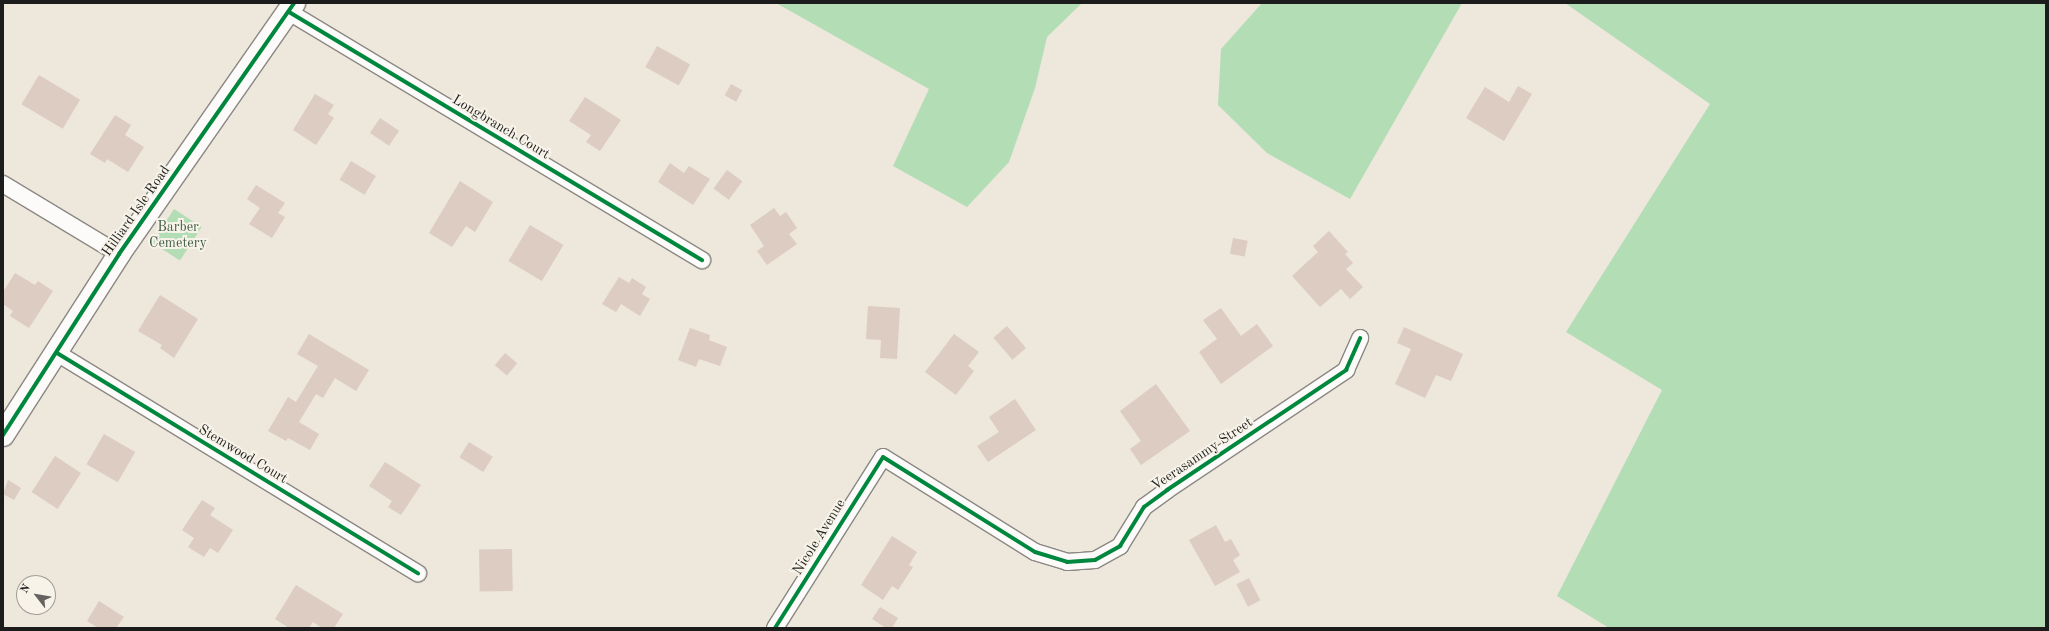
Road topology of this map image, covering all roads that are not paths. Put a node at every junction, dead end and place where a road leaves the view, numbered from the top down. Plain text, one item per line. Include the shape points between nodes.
1 (291, 8) edge
2 (3, 184) edge
3 (119, 254) junction
4 (702, 260) dead end
5 (1360, 338) dead end
6 (57, 354) junction
7 (3, 435) edge
8 (883, 457) joint
9 (418, 573) dead end
10 (775, 628) edge

1 - 3 street, Hilliard Isle Road
1 - 4 street, Longbranch Court
2 - 3 street
3 - 6 street, Hilliard Isle Road
5 - 8 street, Veerasammy Street via 1346,370 1144,507 1120,546 1095,560 1067,562 1035,552
6 - 7 street, Hilliard Isle Road
6 - 9 street, Stemwood Court
8 - 10 street, Nicole Avenue

